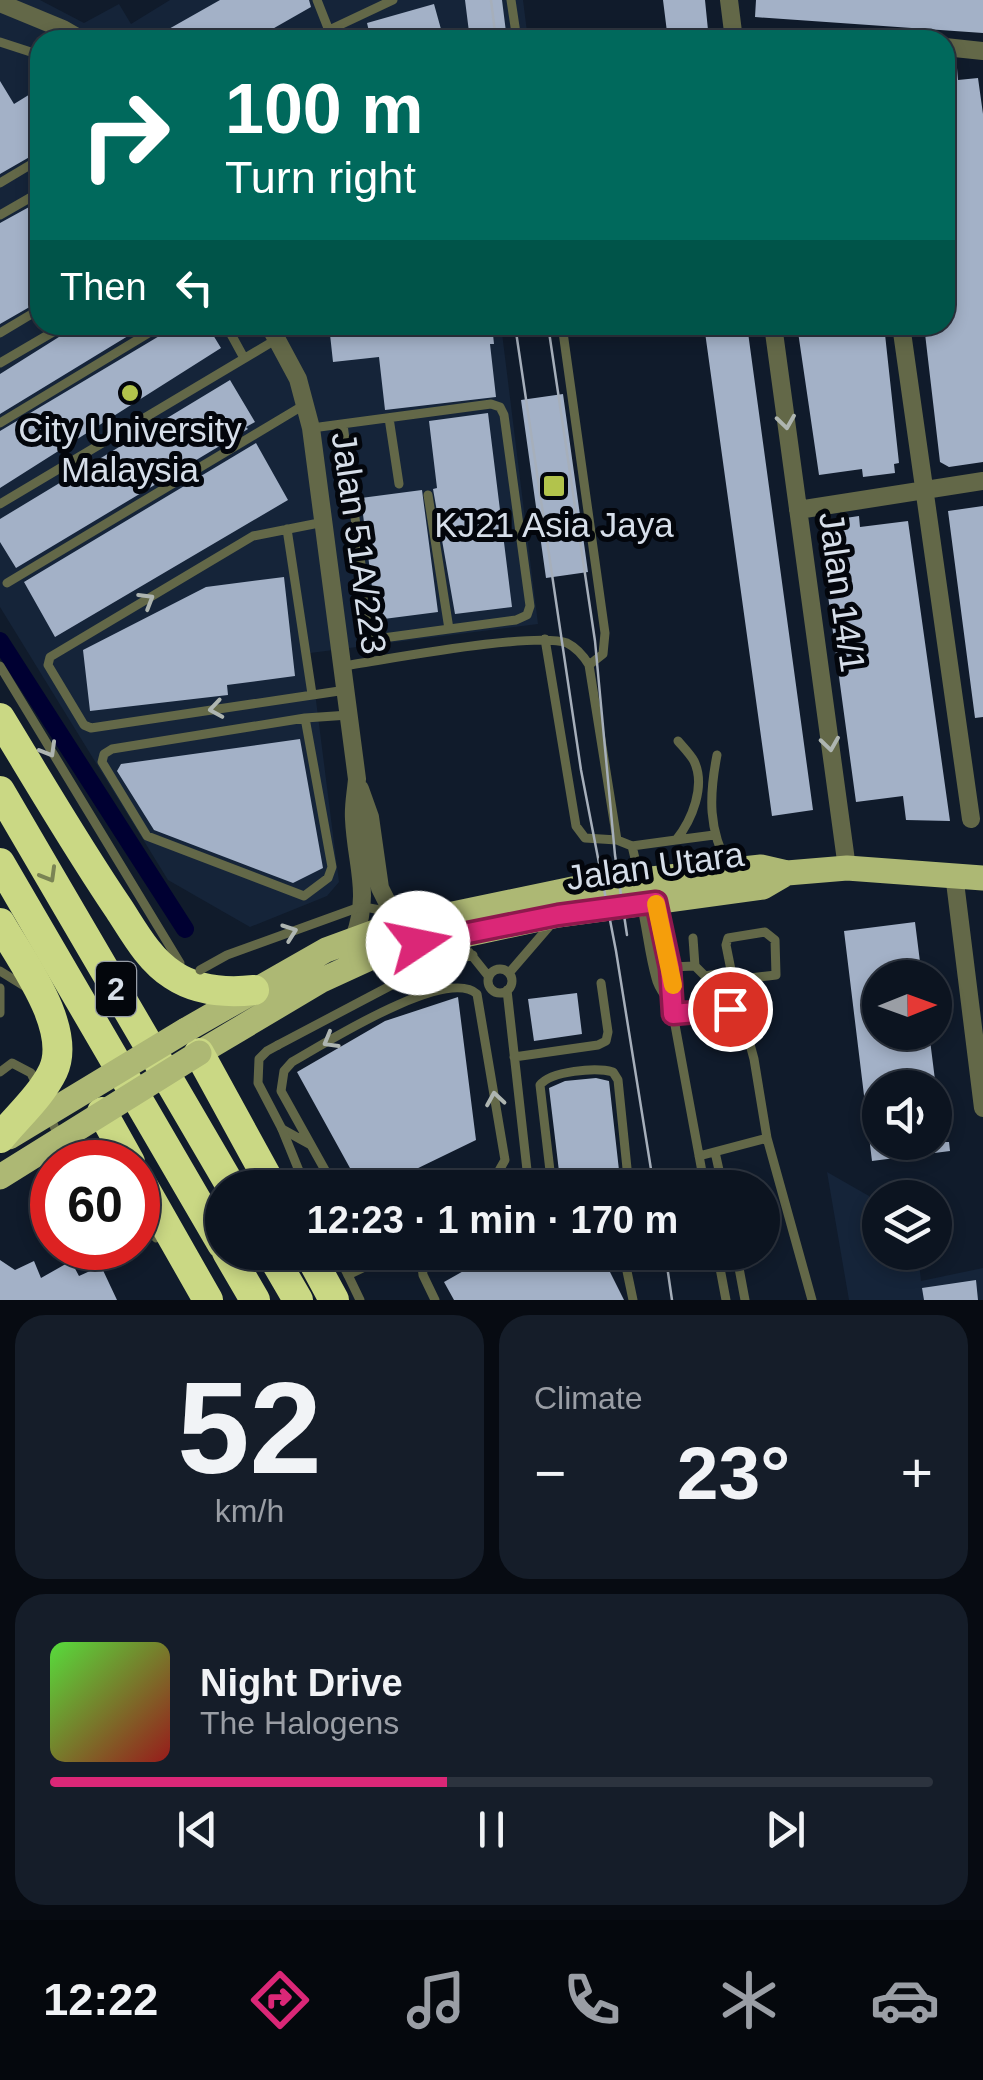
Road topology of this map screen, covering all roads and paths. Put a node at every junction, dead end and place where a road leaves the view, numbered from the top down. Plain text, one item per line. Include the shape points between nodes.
1 (317, 0) edge
2 (392, 0) edge
3 (511, 0) edge
4 (729, 0) edge
5 (0, 3) edge
6 (328, 28) junction
7 (66, 30) edge
8 (325, 30) edge
9 (516, 30) edge
10 (733, 30) edge
11 (0, 42) edge
12 (955, 48) edge
13 (983, 51) edge
14 (30, 52) edge
15 (30, 164) edge
16 (0, 182) edge
17 (30, 198) edge
18 (0, 215) edge
19 (30, 315) edge
20 (0, 333) edge
21 (48, 335) edge
22 (145, 335) edge
23 (231, 335) edge
24 (270, 335) edge
25 (275, 335) edge
26 (563, 335) edge
27 (774, 335) edge
28 (902, 335) edge
29 (244, 358) junction
30 (0, 363) edge
31 (306, 404) junction
32 (388, 418) junction
33 (0, 423) edge
34 (343, 424) junction
35 (311, 428) junction
36 (983, 481) edge
37 (398, 484) dead end
38 (924, 489) junction
39 (428, 495) dead end
40 (0, 504) edge
41 (798, 510) junction
42 (324, 522) junction
43 (287, 529) junction
44 (8, 583) dead end
45 (449, 629) junction
46 (545, 640) junction
47 (589, 664) junction
48 (0, 666) edge
49 (342, 666) junction
50 (346, 690) junction
51 (312, 694) junction
52 (349, 715) junction
53 (0, 718) edge
54 (305, 718) junction
55 (678, 741) dead end
56 (717, 754) dead end
57 (356, 779) junction
58 (0, 791) edge
59 (710, 804) junction
60 (695, 805) junction
61 (971, 819) dead end
62 (714, 835) junction
63 (617, 840) junction
64 (676, 840) junction
65 (632, 846) junction
66 (0, 862) edge
67 (847, 868) junction
68 (730, 869) junction
69 (787, 872) junction
70 (954, 874) junction
71 (983, 878) edge
72 (646, 895) junction
73 (558, 915) junction
74 (416, 920) junction
75 (0, 922) edge
76 (453, 936) junction
77 (354, 938) junction
78 (693, 938) dead end
79 (472, 955) junction
80 (695, 966) junction
81 (670, 968) junction
82 (0, 971) edge
83 (188, 971) junction
84 (730, 972) junction
85 (509, 973) junction
86 (489, 976) junction
87 (601, 983) dead end
88 (0, 988) edge
89 (254, 990) junction
90 (507, 990) junction
91 (41, 994) junction
92 (417, 996) junction
93 (672, 1010) junction
94 (0, 1013) edge
95 (192, 1042) junction
96 (514, 1057) junction
97 (0, 1072) edge
98 (541, 1098) junction
99 (518, 1099) junction
100 (983, 1108) edge
101 (102, 1112) junction
102 (282, 1129) junction
103 (767, 1138) junction
104 (0, 1140) edge
105 (60, 1140) edge
106 (118, 1140) edge
107 (314, 1147) junction
108 (716, 1152) junction
109 (699, 1156) junction
110 (221, 1170) edge
111 (263, 1170) edge
112 (299, 1170) edge
113 (326, 1170) edge
114 (499, 1170) edge
115 (526, 1170) edge
116 (550, 1170) edge
117 (628, 1170) edge
118 (702, 1170) edge
119 (719, 1170) edge
120 (0, 1177) edge
121 (160, 1215) edge
122 (205, 1215) edge
123 (160, 1244) edge
124 (166, 1254) dead end
125 (238, 1270) edge
126 (280, 1270) edge
127 (368, 1270) edge
128 (422, 1270) edge
129 (626, 1270) edge
130 (720, 1270) edge
131 (739, 1270) edge
132 (341, 1288) edge
133 (208, 1300) edge
134 (255, 1300) edge
135 (298, 1300) edge
136 (360, 1300) edge
137 (435, 1300) edge
138 (632, 1300) edge
139 (726, 1300) edge
140 (745, 1300) edge
141 (812, 1300) edge

1 - 6 lane
2 - 6 lane
3 - 9 lane
4 - 10 street
5 - 7 street
6 - 8 lane
11 - 14 lane
12 - 13 street
15 - 16 lane
17 - 18 lane
19 - 20 lane
21 - 30 lane
22 - 33 lane
23 - 29 lane
24 - 29 lane
25 - 31 street, Jalan 51A/223
26 - 47 lane via 605,633 603,654
27 -> 41 street, Jalan 14/1
28 - 38 street
29 - 40 lane
31 - 35 street, Jalan 51A/223
31 - 44 lane
32 - 34 lane
32 - 37 lane
32 - 45 lane via 491,404 504,415 529,610 519,620
34 - 35 lane
34 - 45 lane via 371,632 383,638
35 - 42 street, Jalan 51A/223
36 - 38 street
38 - 41 street
38 - 61 street
39 - 45 lane
41 -> 67 street, Jalan 14/1
42 - 43 lane
42 - 49 street, Jalan 51A/223
43 - 51 lane
51 -> 43 lane via 90,728 48,665 50,657 253,536
46 - 47 lane via 565,642
46 - 49 lane
46 - 63 lane via 576,826 585,838
47 - 63 lane
48 -> 83 lane
49 - 50 street, Jalan 51A/223
50 - 51 lane
50 - 52 street, Jalan 51A/223
52 - 54 lane
52 - 57 street, Jalan 51A/223
53 - 83 highway via 138,939 160,965
54 - 54 lane via 332,867 304,896 148,836 102,762 112,749
55 - 60 lane via 696,768
56 - 59 lane
57 - 74 street, Jalan 51A/223 via 370,816 380,888 398,913
57 - 77 street, Jalan 51A/223 via 364,890
58 -> 110 highway, 2
59 - 60 lane
59 - 62 lane
60 - 64 lane
62 - 64 lane
62 - 68 lane
63 - 65 lane
64 - 65 lane
65 - 72 lane
66 - 122 highway, 2
67 - 69 main road, Jalan Utara
67 - 70 main road, Jalan Utara
68 - 69 main road, Jalan Utara
68 - 72 main road, Jalan Utara
69 - 72 main road, Jalan Utara via 763,887
70 - 71 main road, Jalan Utara
70 - 100 street
72 - 73 main road, Jalan Utara
72 - 74 main road, Jalan Utara via 587,886
72 - 81 lane
72 - 93 lane via 656,978
73 - 76 main road, Jalan Utara
73 - 85 lane
74 - 77 main road, Jalan Utara
75 - 91 highway, bridge
76 - 79 lane
76 - 95 main road, Jalan Utara via 381,952
77 - 89 main road, Jalan Utara
78 - 80 lane
79 - 86 lane
79 - 102 lane, bridge via 426,968 267,1050 259,1059 258,1083
80 - 81 lane
80 - 84 lane via 705,976
81 - 93 lane
82 - 91 lane
83 - 89 highway via 230,993
83 -> 92 lane, bridge via 370,907 404,930
84 - 84 lane via 728,938 772,934 776,975 736,981
85 - 86 lane via 500,969
85 - 90 lane
86 - 90 lane via 493,990
87 - 96 lane via 608,1032 602,1044
88 - 94 lane
89 - 95 main road, Jalan Utara
90 - 96 lane
91 - 104 highway, bridge via 59,1054
92 -> 107 lane via 284,1071 281,1091
114 -> 92 lane via 505,1160 477,994 466,988
93 - 103 lane via 730,1009 742,1015
93 - 109 lane
95 - 101 main road, bridge
95 - 104 main road, bridge
95 - 111 highway
96 - 99 lane
97 - 105 lane via 12,1063 31,1073
98 - 99 lane
98 - 116 lane
98 - 117 lane via 546,1078 613,1072
99 - 115 lane
101 - 106 highway
101 - 120 main road, bridge
102 - 107 lane
102 - 112 lane, bridge
103 - 108 lane
103 - 141 lane
107 - 113 lane
108 - 109 lane
108 - 119 lane
109 - 118 lane
121 - 133 highway
123 - 124 lane
125 - 134 highway
126 - 135 highway
127 - 132 lane, bridge
128 - 137 lane
129 - 138 lane
130 - 139 lane
131 - 140 lane
132 - 136 lane

